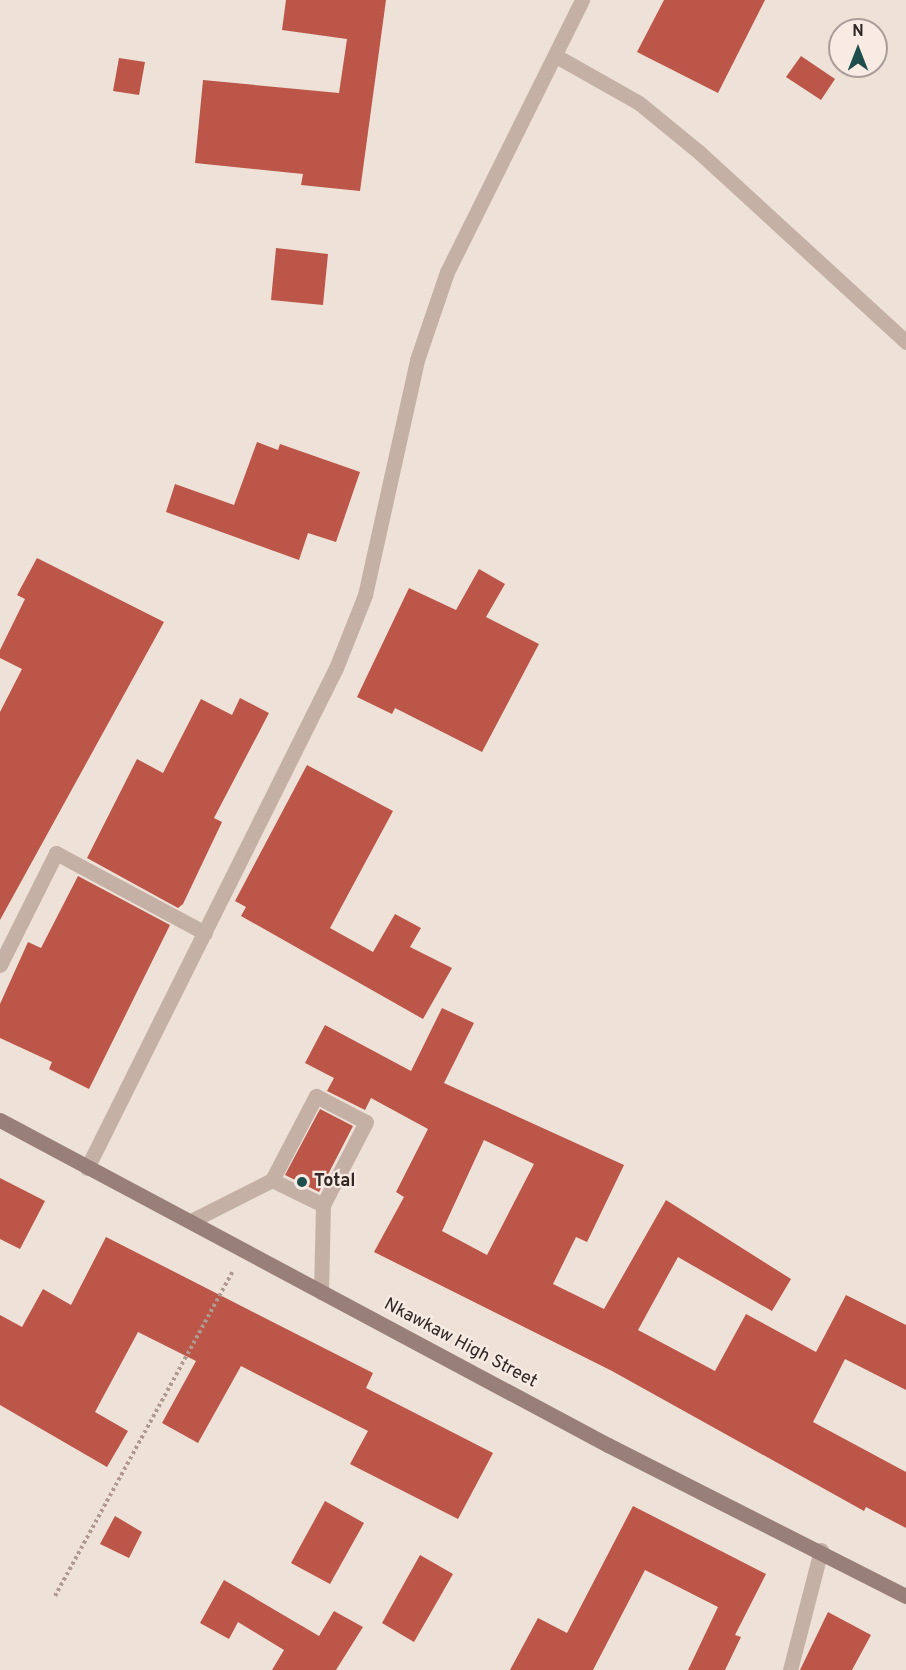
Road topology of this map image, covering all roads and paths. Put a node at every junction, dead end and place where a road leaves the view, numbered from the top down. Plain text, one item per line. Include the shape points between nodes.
1 (582, 0) edge
2 (556, 56) junction
3 (906, 342) edge
4 (205, 933) junction
5 (0, 965) edge
6 (0, 1120) edge
7 (87, 1168) junction
8 (273, 1180) junction
9 (323, 1205) junction
10 (191, 1221) junction
11 (244, 1251) junction
12 (321, 1292) junction
13 (821, 1550) junction
14 (55, 1596) dead end
15 (906, 1596) edge
16 (790, 1670) edge

1 - 2 street
2 - 3 street via 639,103 700,153
2 - 4 street via 447,272 417,360 365,595 336,668
4 - 5 street via 56,853
4 - 7 street
6 - 7 main road, Nkawkaw High Street
7 - 10 main road, Nkawkaw High Street
8 - 9 street
8 - 9 street via 316,1096 366,1122
8 - 10 street
9 - 12 street
10 - 11 main road, Nkawkaw High Street
11 - 12 main road, Nkawkaw High Street
11 - 14 path
12 - 13 main road, Nkawkaw High Street via 608,1445
13 - 15 main road, Nkawkaw High Street
13 - 16 street

